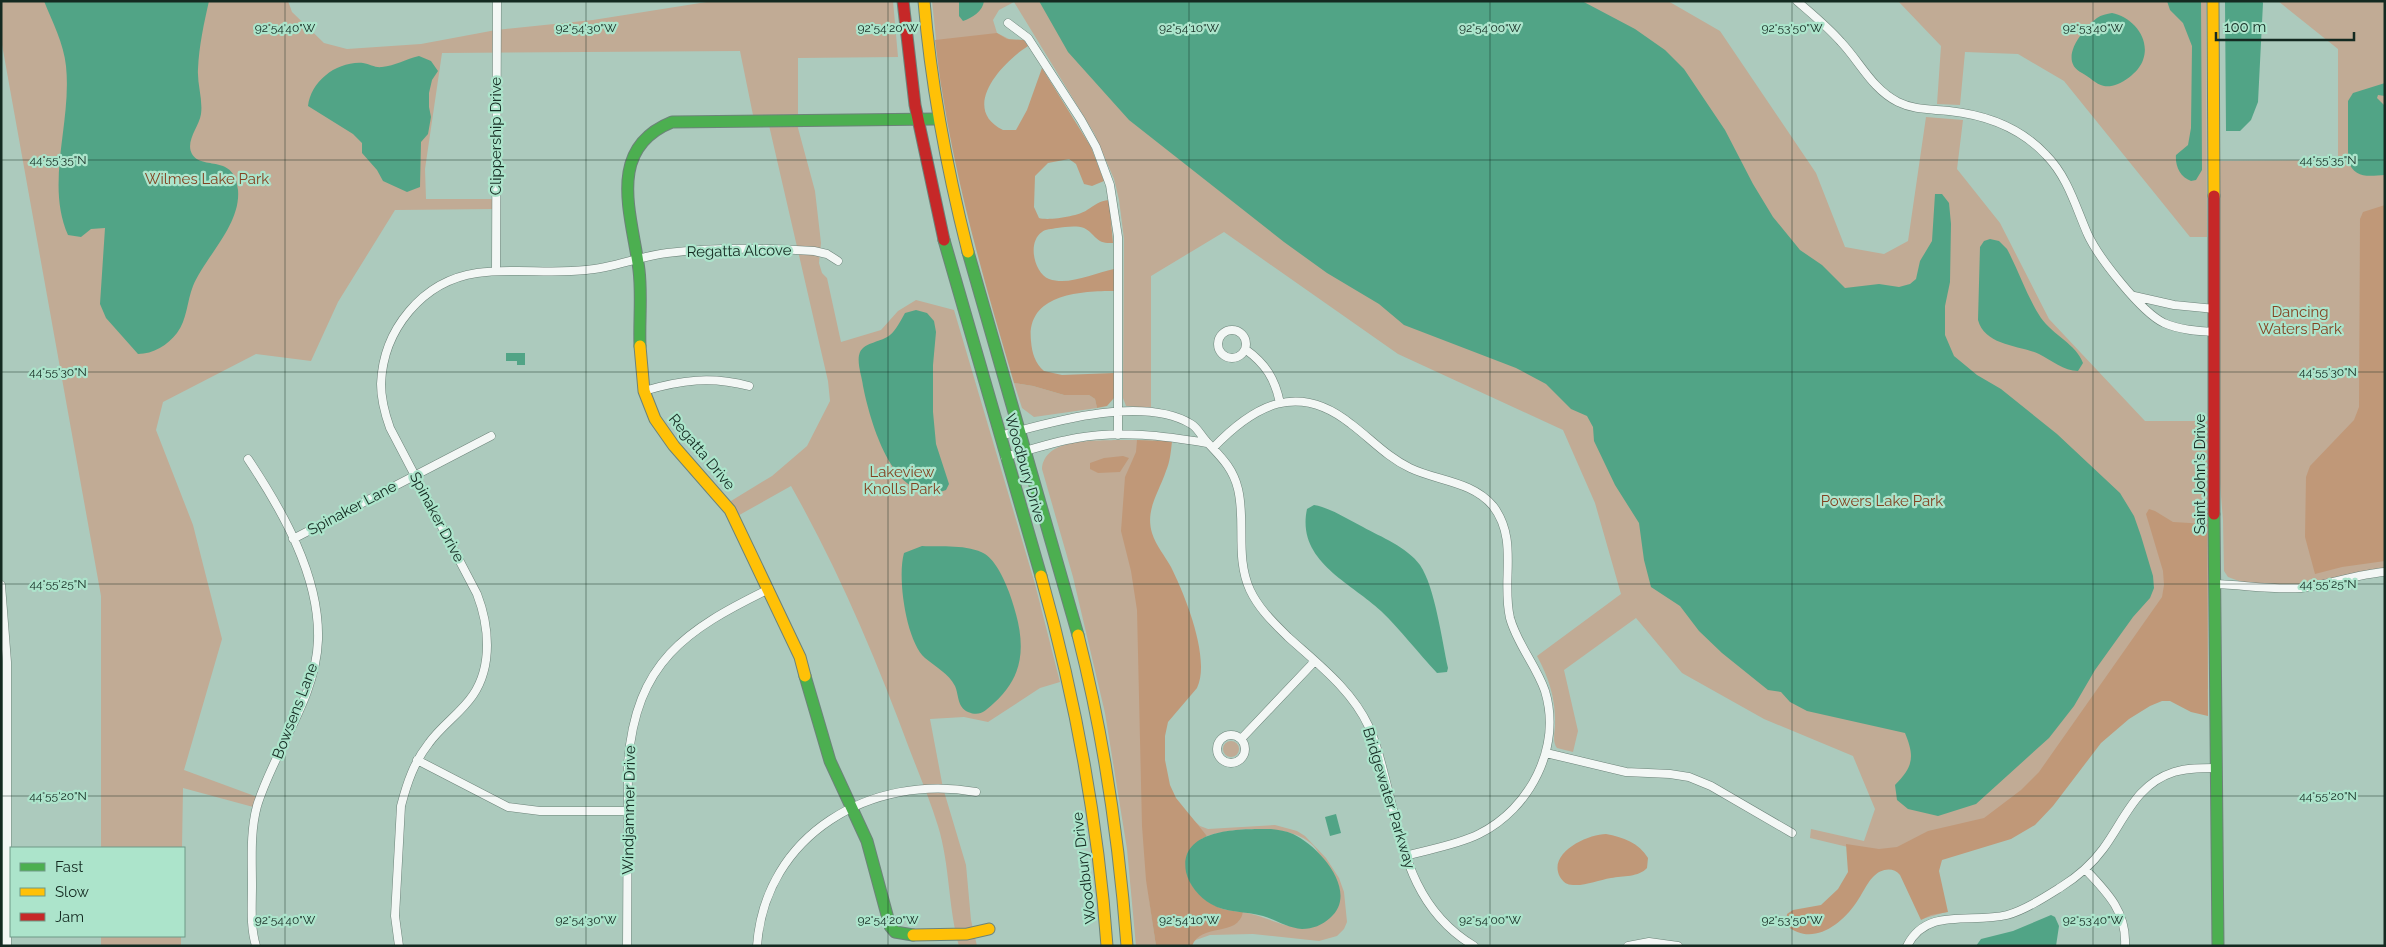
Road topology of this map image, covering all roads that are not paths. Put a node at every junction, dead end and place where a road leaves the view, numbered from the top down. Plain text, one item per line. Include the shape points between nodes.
1 (497, 1) edge
2 (903, 1) edge
3 (924, 1) edge
4 (1797, 1) edge
5 (2213, 1) edge
6 (1008, 23) dead end
7 (937, 119) junction
8 (917, 120) junction
9 (637, 258) junction
10 (838, 262) dead end
11 (496, 271) junction
12 (2134, 296) junction
13 (2215, 309) junction
14 (2215, 332) junction
15 (1245, 350) dead end
16 (749, 386) dead end
17 (644, 391) junction
18 (1280, 403) junction
19 (1118, 413) junction
20 (1019, 430) junction
21 (1118, 435) junction
22 (491, 436) dead end
23 (1000, 436) junction
24 (1210, 445) junction
25 (1026, 451) junction
26 (1006, 457) junction
27 (248, 459) dead end
28 (414, 475) junction
29 (293, 539) junction
30 (2385, 572) edge
31 (2216, 584) junction
32 (1, 585) edge
33 (769, 589) junction
34 (1314, 662) junction
35 (1241, 739) dead end
36 (1546, 753) junction
37 (417, 760) junction
38 (2216, 768) junction
39 (976, 792) dead end
40 (852, 807) junction
41 (627, 811) junction
42 (1792, 833) dead end
43 (1405, 856) junction
44 (2086, 869) junction
45 (989, 929) dead end
46 (7, 946) edge
47 (256, 946) edge
48 (399, 946) edge
49 (627, 946) edge
50 (757, 946) edge
51 (1107, 946) edge
52 (1127, 946) edge
53 (1474, 946) edge
54 (1628, 946) edge
55 (1678, 946) edge
56 (1907, 946) edge
57 (2125, 946) edge
58 (2218, 946) edge

1 - 11 street, Clippership Drive
2 - 8 street, Woodbury Drive
3 - 7 street, Woodbury Drive
4 - 12 street via 1840,40 1874,84 1897,102 1996,120 2037,146 2066,184 2099,255
5 - 13 street, Saint John's Drive
6 - 19 street via 1028,38 1081,120 1096,147 1110,185 1118,237
7 - 8 street, Regatta Drive
7 - 20 street, Woodbury Drive via 962,232
8 - 9 street, Regatta Drive via 689,120 656,127 636,149 629,173 631,230
8 - 23 street, Woodbury Drive via 938,222
9 - 10 street, Regatta Alcove via 709,250 807,250 823,252
9 - 11 street, Spinaker Drive via 587,270
9 - 17 street, Regatta Drive via 640,364
11 - 28 street, Spinaker Drive via 454,279 434,289 408,312 396,328 381,385 383,406 390,428
12 - 13 street via 2174,305
12 - 14 street via 2162,322 2178,328
13 - 14 street, Saint John's Drive
14 - 31 street, Saint John's Drive
15 - 18 street via 1269,372 1276,383
16 - 17 street via 726,380 696,380
17 - 33 street, Regatta Drive via 655,419 730,510
18 - 24 street via 1254,412
18 - 36 street via 1327,408 1394,459 1426,474 1470,488 1492,505 1509,545 1506,599 1510,619 1539,676 1549,706
19 - 20 street, Bridgewater Parkway via 1074,416
19 - 21 street
19 - 24 street, Bridgewater Parkway via 1154,413 1175,417 1195,427
20 - 23 street, Bridgewater Parkway
20 - 25 street, Woodbury Drive
21 - 24 street via 1170,436
21 - 25 street via 1076,438
22 - 28 street, Spinaker Lane
23 - 26 street, Woodbury Drive
24 - 34 street, Bridgewater Parkway via 1228,464 1238,488 1242,561 1249,588 1269,618
25 - 26 street
25 - 52 street, Woodbury Drive via 1073,614 1096,710 1116,826
26 - 51 street, Woodbury Drive via 1053,620 1076,715 1097,838
27 - 29 street, Bowsens Lane
28 - 29 street, Spinaker Lane
28 - 37 street, Spinaker Drive via 477,594 485,618 487,642 486,660 474,694 429,742
29 - 47 street, Bowsens Lane via 313,589 318,646 309,685 254,819 252,920
30 - 31 street via 2289,588
31 - 38 street, Saint John's Drive
32 - 46 street via 7,662
33 - 40 street, Regatta Drive via 800,657 824,744
33 - 41 street, Windjammer Drive via 704,623 687,636 660,666 640,703 634,722 629,749
34 - 35 street
34 - 43 street, Bridgewater Parkway via 1351,698 1368,726
36 - 42 street via 1626,772 1693,778
36 - 43 street via 1526,794 1501,821 1469,838
37 - 41 street via 508,807 533,811
37 - 48 street, Spinaker Drive via 401,806 395,916
38 - 44 street via 2175,772 2150,784 2134,799 2104,848
38 - 58 street, Saint John's Drive
39 - 40 street via 930,788 887,795
40 - 45 street, Regatta Drive via 867,841 890,926 895,932 904,935 967,934
40 - 50 street via 816,830 780,870 762,913
41 - 49 street, Windjammer Drive
43 - 53 street, Bridgewater Parkway via 1415,882 1430,906 1449,928
44 - 56 street via 2056,890 2009,914 1931,922 1917,931
44 - 57 street via 2119,909
54 - 55 street via 1649,942

